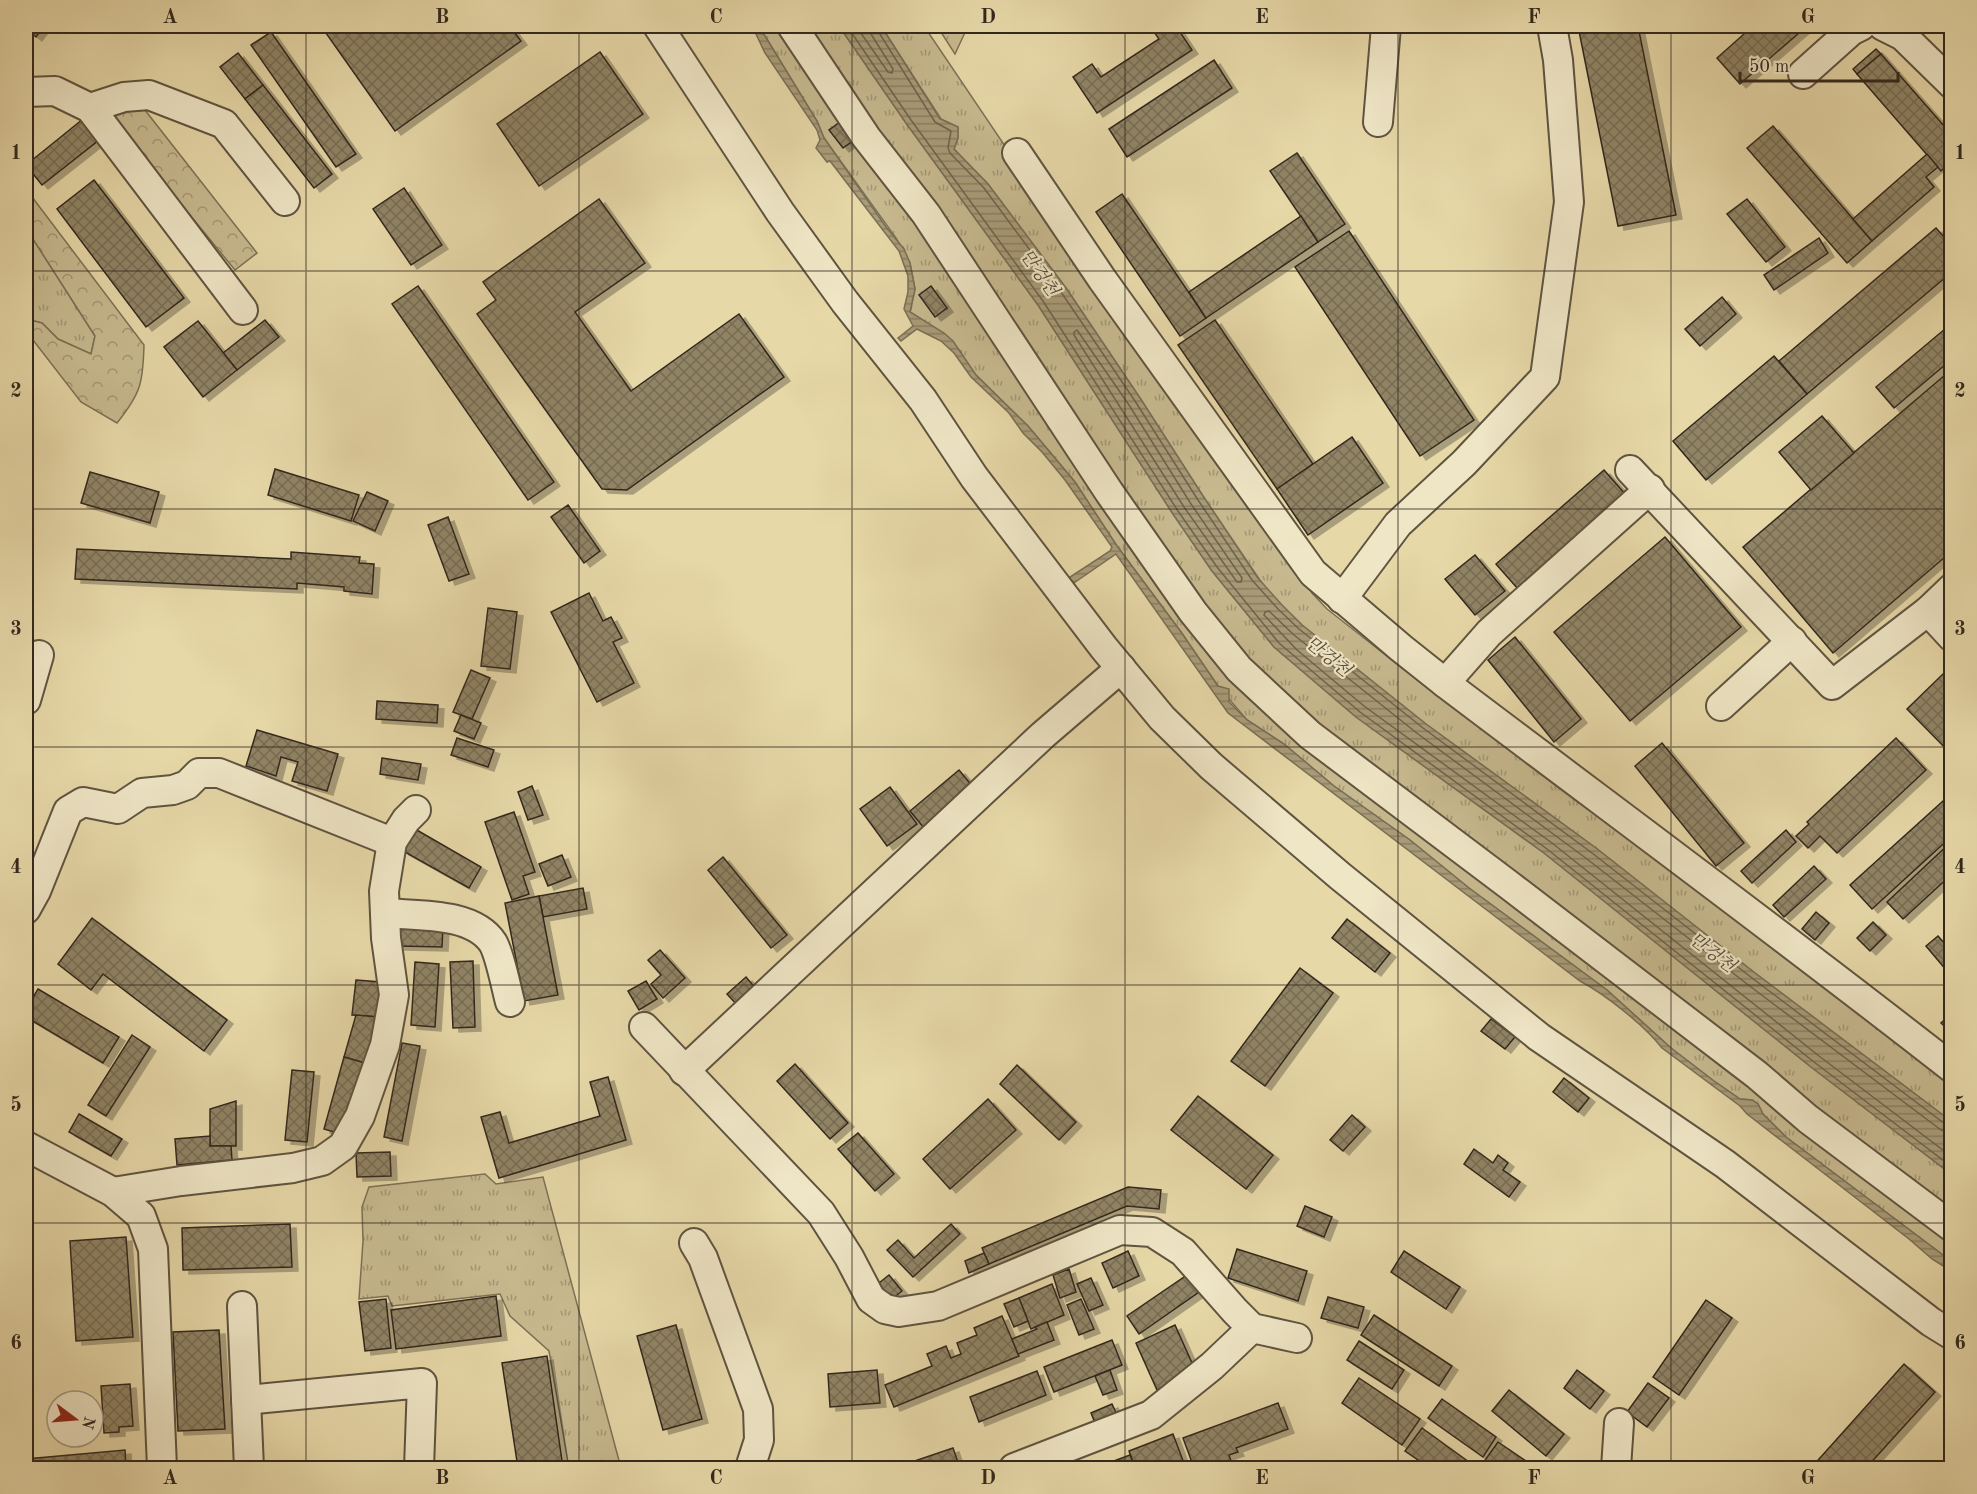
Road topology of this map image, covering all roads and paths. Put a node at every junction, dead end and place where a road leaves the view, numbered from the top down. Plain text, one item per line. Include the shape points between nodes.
1 (658, 26) edge
2 (792, 26) edge
3 (1386, 26) edge
4 (1552, 26) edge
5 (1861, 26) edge
6 (1883, 26) edge
7 (1803, 74) dead end
8 (1952, 84) edge
9 (26, 92) edge
10 (90, 108) junction
11 (1378, 122) dead end
12 (1017, 153) dead end
13 (285, 201) dead end
14 (243, 310) dead end
15 (1952, 588) edge
16 (1342, 599) junction
17 (1928, 611) junction
18 (1952, 637) edge
19 (1792, 641) junction
20 (39, 656) dead end
21 (1121, 668) junction
22 (1445, 683) junction
23 (26, 700) edge
24 (1721, 706) dead end
25 (416, 810) dead end
26 (392, 842) junction
27 (26, 909) edge
28 (385, 913) junction
29 (510, 1002) dead end
30 (644, 1027) dead end
31 (1952, 1068) edge
32 (684, 1071) junction
33 (26, 1146) edge
34 (113, 1192) junction
35 (1952, 1227) edge
36 (694, 1243) dead end
37 (242, 1306) dead end
38 (1252, 1328) junction
39 (1952, 1335) edge
40 (1297, 1338) dead end
41 (246, 1400) junction
42 (1619, 1423) dead end
43 (162, 1468) edge
44 (249, 1468) edge
45 (419, 1468) edge
46 (750, 1468) edge
47 (1014, 1468) edge
48 (1616, 1468) edge

1 - 21 street via 780,212 923,400 974,477
2 - 35 street via 866,137 926,214 1122,511 1193,612 1239,669 1310,735
3 - 11 street
4 - 16 street via 1569,202 1545,377 1464,463 1398,524
5 - 7 street
6 - 8 street via 1903,36
9 - 10 street via 55,91
10 - 13 street via 124,97 149,95 224,124
10 - 14 street
12 - 16 street via 1102,279 1313,573
15 - 17 street
16 - 22 street
17 - 18 street
17 - 19 street via 1832,685
19 - 22 street via 1640,479
19 - 24 street
20 - 23 street
21 - 32 street via 1043,735
21 - 39 street via 1162,718 1211,766 1530,1030 1725,1164
22 - 31 street
25 - 26 street
26 - 27 street via 219,773 199,773 187,785 142,794 118,809 83,802 68,811
26 - 28 street via 384,891
28 - 29 street via 458,919 480,929 494,944
28 - 34 street via 394,995 385,1045 360,1116 343,1146 322,1161 293,1168
30 - 32 street
32 - 38 street via 821,1213 871,1299 885,1310 899,1312 938,1306 1120,1230 1152,1232 1183,1252
33 - 34 street
34 - 43 street via 141,1216 153,1249
36 - 46 street via 703,1258 758,1409 759,1440
37 - 41 street
38 - 40 street
38 - 47 street via 1151,1415
41 - 44 street
41 - 45 street via 422,1383
42 - 48 street

